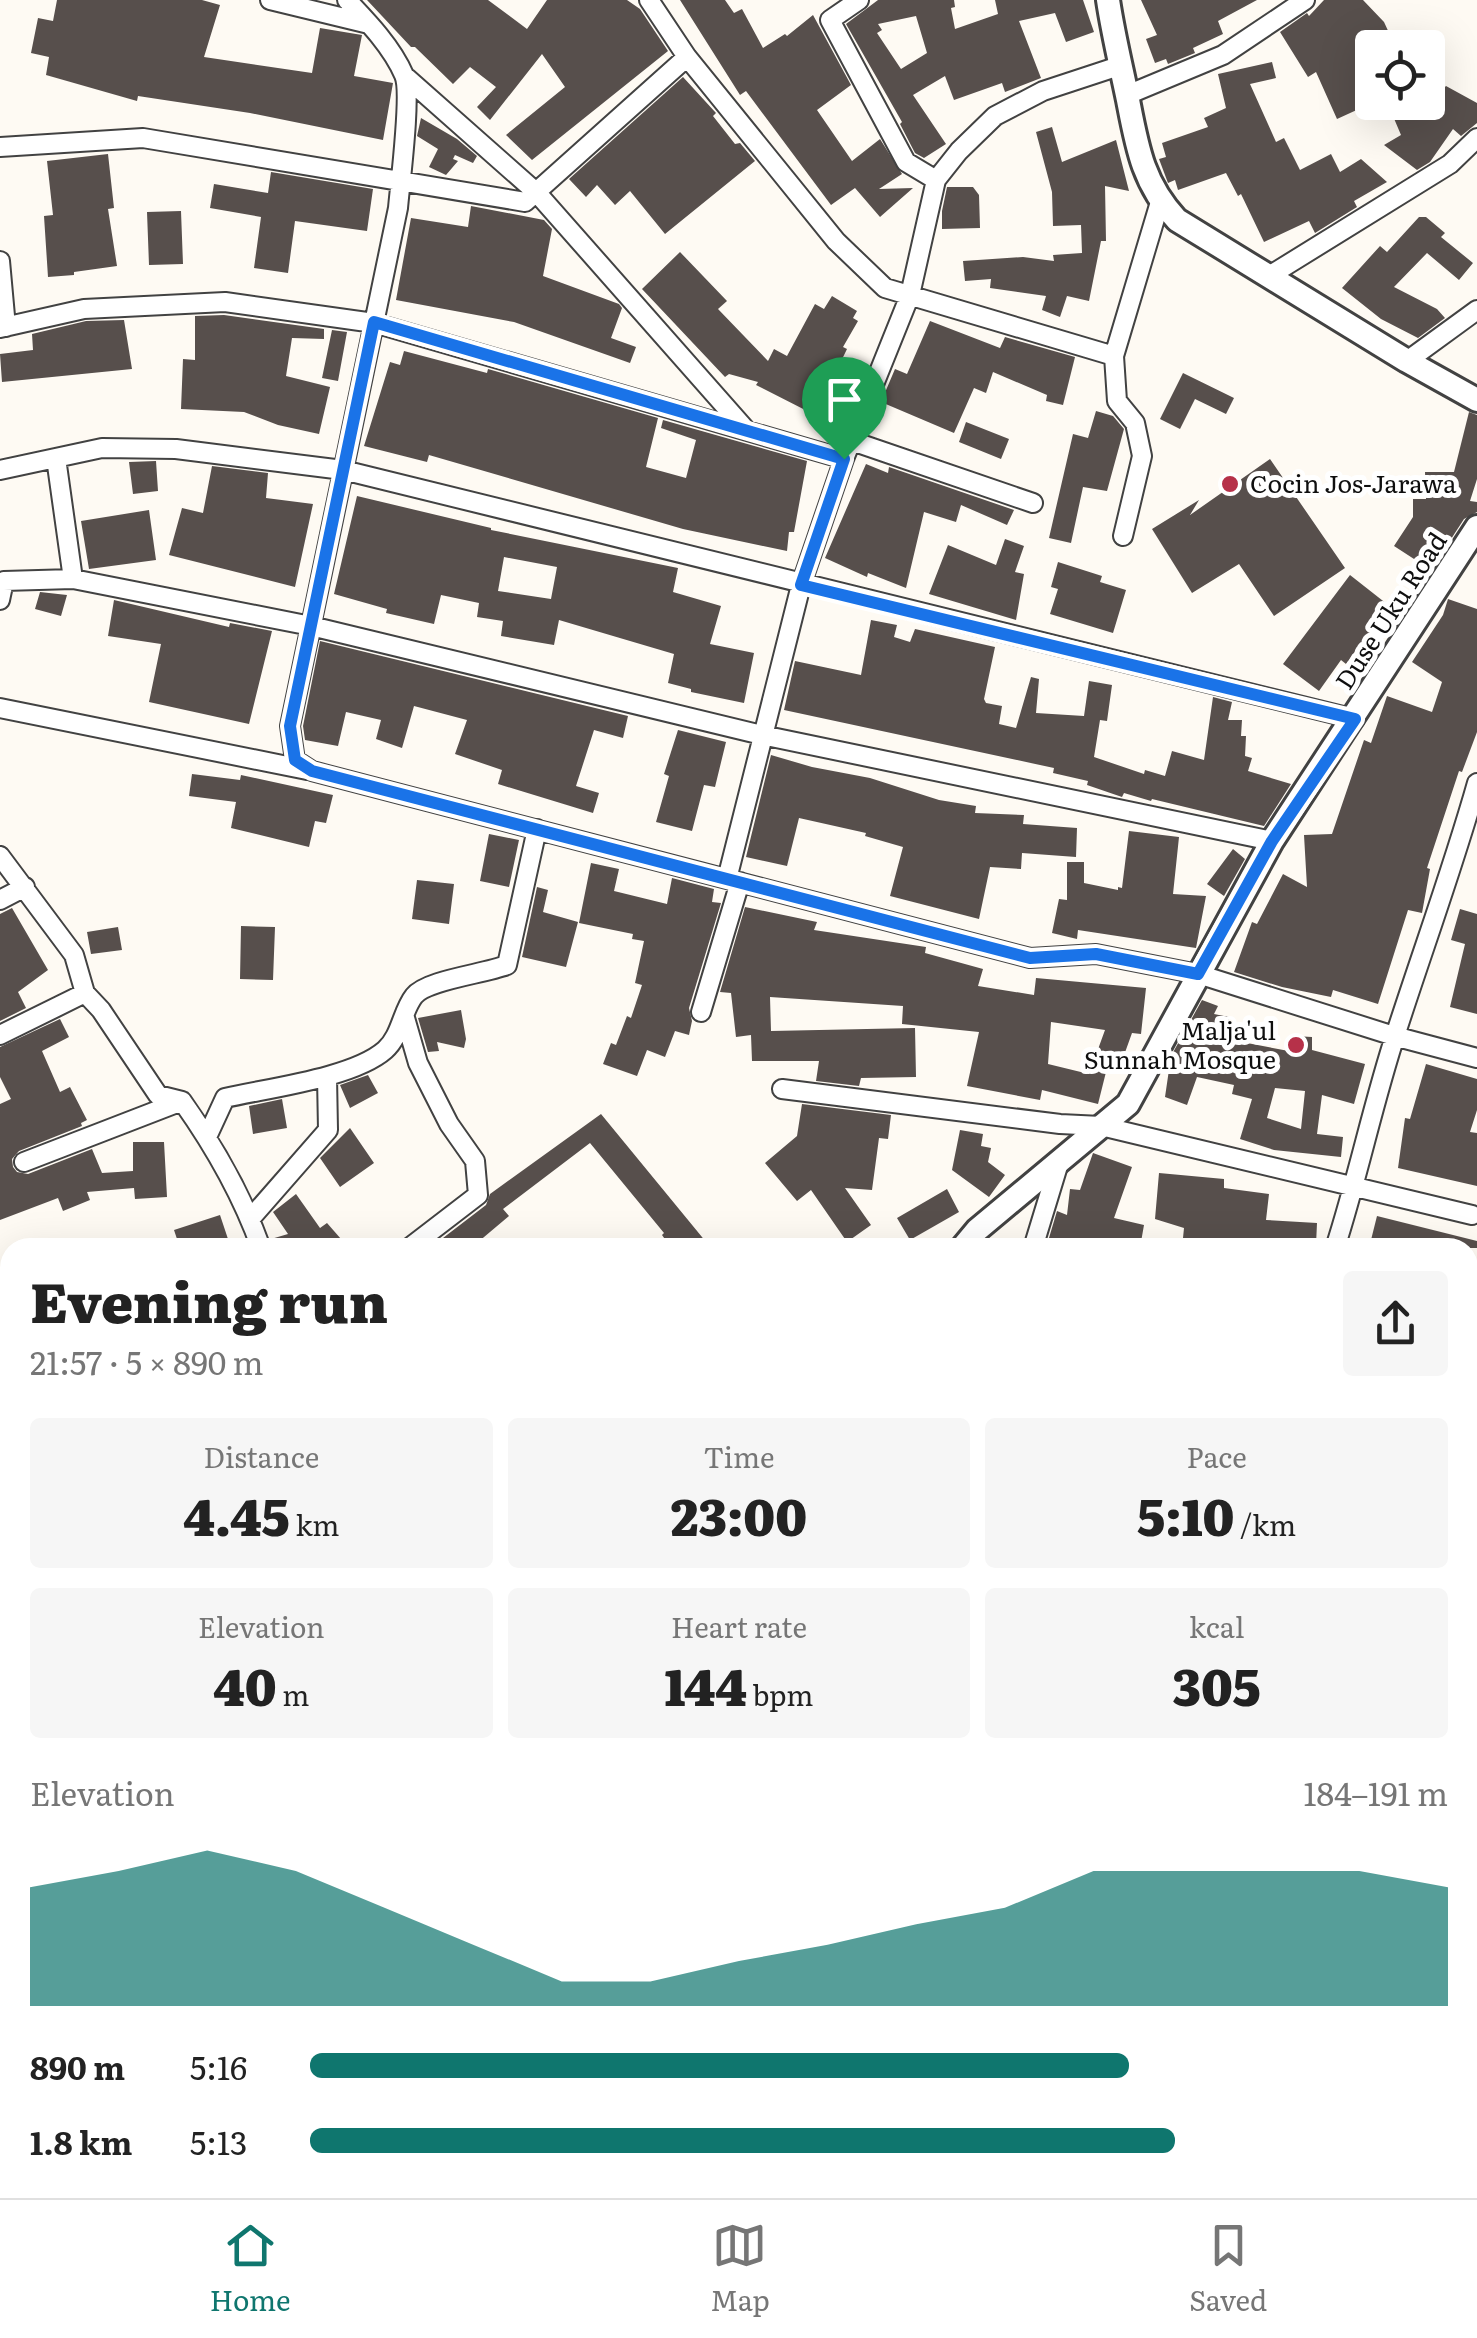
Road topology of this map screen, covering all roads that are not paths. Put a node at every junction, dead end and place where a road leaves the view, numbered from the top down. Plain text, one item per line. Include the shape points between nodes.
1 (270, 0) edge
2 (347, 0) edge
3 (650, 0) edge
4 (859, 0) edge
5 (1108, 0) edge
6 (1305, 0) edge
7 (370, 24) junction
8 (688, 58) junction
9 (1119, 66) junction
10 (406, 78) junction
11 (1127, 95) junction
12 (1477, 138) edge
13 (0, 147) edge
14 (400, 179) junction
15 (936, 180) junction
16 (537, 193) junction
17 (1160, 202) junction
18 (0, 261) edge
19 (1268, 276) junction
20 (910, 295) junction
21 (1477, 310) edge
22 (374, 322) junction
23 (3, 327) edge
24 (1114, 356) junction
25 (1407, 361) junction
26 (1477, 400) edge
27 (747, 431) junction
28 (852, 441) junction
29 (56, 458) junction
30 (844, 459) junction
31 (0, 470) edge
32 (344, 470) junction
33 (1033, 503) dead end
34 (1477, 527) edge
35 (1122, 536) dead end
36 (73, 579) junction
37 (801, 585) junction
38 (0, 600) edge
39 (311, 626) junction
40 (0, 708) edge
41 (1355, 719) junction
42 (762, 735) junction
43 (312, 771) junction
44 (1477, 784) edge
45 (537, 829) junction
46 (1272, 841) junction
47 (0, 856) edge
48 (734, 880) junction
49 (25, 887) junction
50 (0, 900) edge
51 (1198, 974) junction
52 (85, 993) junction
53 (701, 1012) dead end
54 (405, 1018) junction
55 (0, 1035) edge
56 (1394, 1036) junction
57 (1477, 1058) edge
58 (327, 1077) junction
59 (782, 1090) dead end
60 (182, 1101) junction
61 (1101, 1126) junction
62 (208, 1137) junction
63 (24, 1162) dead end
64 (1058, 1166) junction
65 (1354, 1188) junction
66 (1472, 1214) dead end
67 (250, 1218) junction
68 (257, 1238) edge
69 (423, 1238) edge
70 (970, 1238) edge
71 (1036, 1238) edge
72 (1338, 1238) edge

1 - 7 street
2 - 7 street
3 - 8 street
4 - 15 street via 830,20 906,162
5 - 9 street
6 - 11 street via 1223,55
7 - 10 street
8 - 16 street
8 - 20 street via 836,240 885,288
9 - 11 street
9 - 15 street via 1043,91 995,116
10 - 14 street
10 - 16 street
11 - 17 street via 1137,151
12 - 19 street via 1450,164
13 - 14 street via 143,138
14 - 16 street via 525,202
14 - 22 street
15 - 20 street
16 - 27 street
17 - 19 street
17 - 24 street
18 - 23 street
19 - 25 street
20 - 24 street
20 - 28 street
21 - 25 street
22 - 23 street via 224,302 84,309
22 - 27 street
22 - 32 street
24 - 35 street via 1117,400 1135,423 1142,456
25 - 26 street
27 - 30 street
28 - 30 street
28 - 33 street
29 - 31 street
29 - 32 street via 102,448 176,449
29 - 36 street
30 - 37 street
32 - 37 street
32 - 39 street
34 - 41 street, Duse Uku Road
36 - 38 street via 4,581
36 - 39 street
37 - 41 street
37 - 42 street
39 - 42 street
39 - 43 street via 290,726 295,760
40 - 43 street
41 - 46 street, Duse Uku Road
42 - 46 street
42 - 48 street
43 - 45 street
44 - 56 street
45 - 48 street
45 - 54 street via 507,965 431,983 414,996
46 - 51 street, Duse Uku Road
47 - 49 street
48 - 51 street via 1030,958 1096,954
48 - 53 street
49 - 50 street
49 - 52 street via 74,955
51 - 56 street
51 - 61 street, Duse Uku Road via 1128,1104
52 - 55 street
52 - 60 street via 158,1095
54 - 58 street via 386,1050
54 - 69 street via 418,1063 476,1162 478,1195
56 - 57 street
56 - 65 street
58 - 62 street via 225,1098
58 - 67 street via 328,1130
59 - 61 street
60 - 62 street
60 - 63 street
61 - 64 street, Duse Uku Road
61 - 65 street
62 - 67 street
64 - 70 street, Duse Uku Road
64 - 71 street
65 - 66 street
65 - 72 street
67 - 68 street

